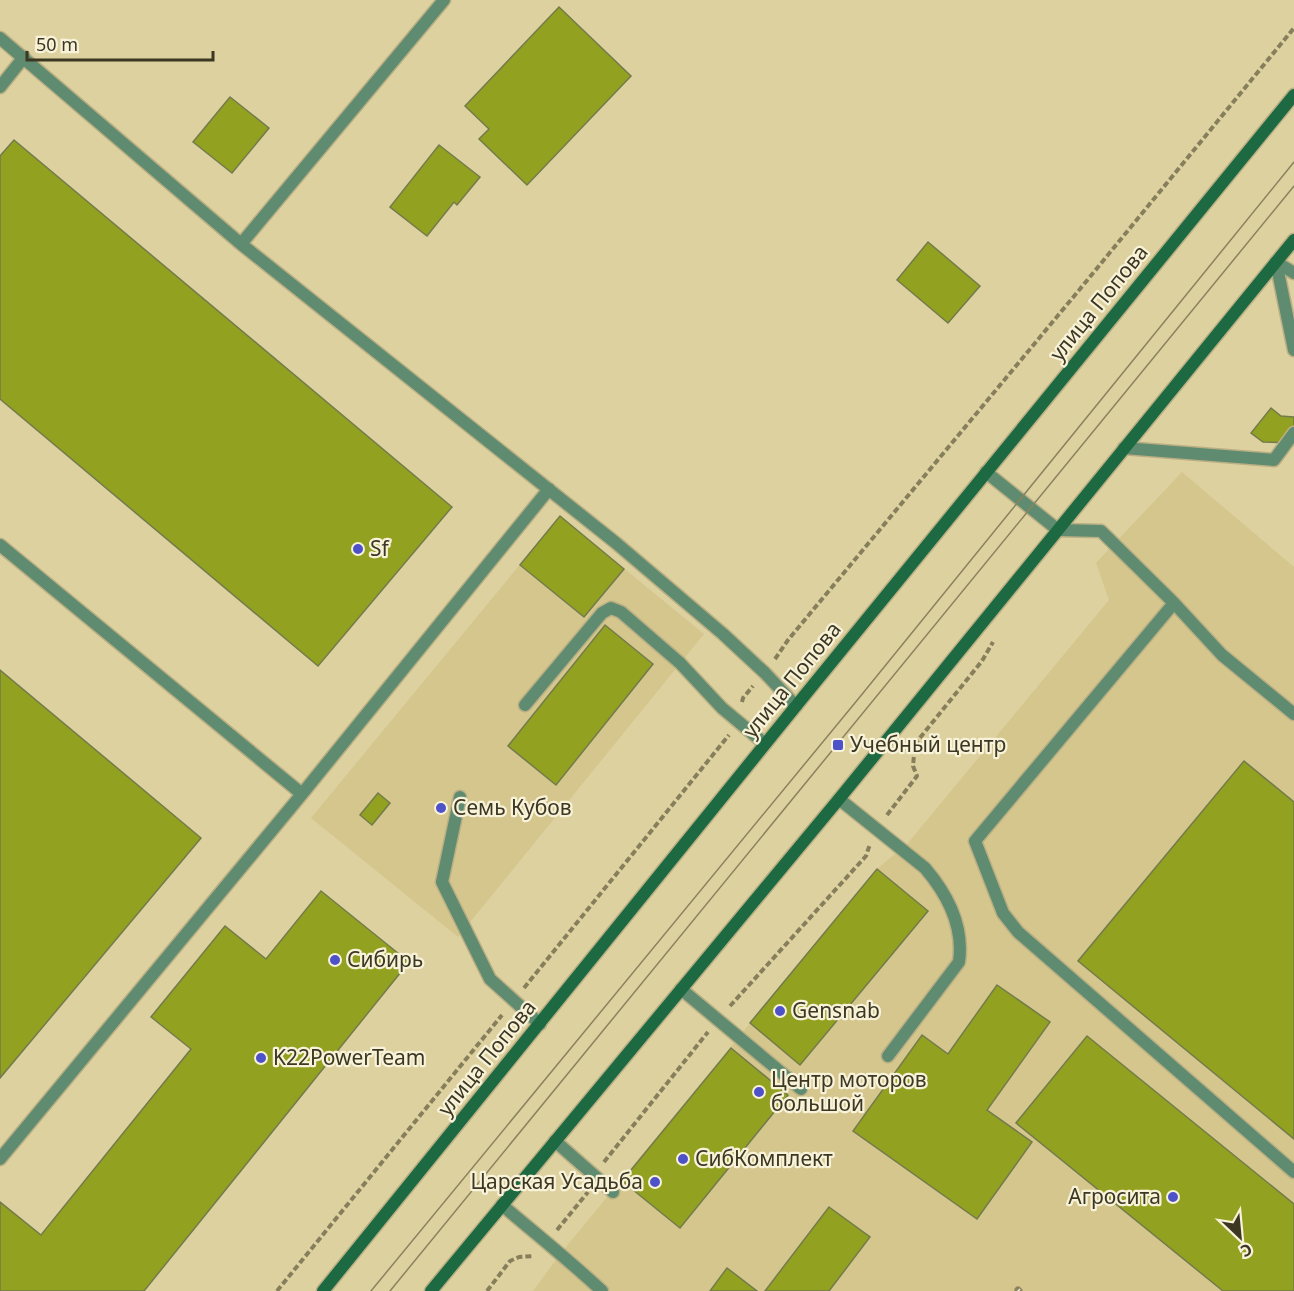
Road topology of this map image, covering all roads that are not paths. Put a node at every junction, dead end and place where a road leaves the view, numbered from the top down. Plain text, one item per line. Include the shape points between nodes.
1 (444, 0) edge
2 (0, 38) edge
3 (24, 57) junction
4 (0, 87) edge
5 (1294, 95) edge
6 (1294, 240) edge
7 (241, 244) junction
8 (1276, 262) junction
9 (1294, 273) edge
10 (1294, 350) edge
11 (1294, 433) edge
12 (1124, 448) junction
13 (986, 472) junction
14 (549, 489) junction
15 (1058, 530) junction
16 (0, 545) edge
17 (1174, 603) junction
18 (525, 705) dead end
19 (796, 706) junction
20 (1294, 714) edge
21 (765, 744) junction
22 (302, 794) junction
23 (460, 797) dead end
24 (839, 799) junction
25 (681, 989) junction
26 (540, 1024) junction
27 (888, 1056) dead end
28 (801, 1089) dead end
29 (555, 1141) junction
30 (0, 1159) edge
31 (1294, 1172) edge
32 (613, 1192) dead end
33 (502, 1205) junction
34 (323, 1291) edge
35 (431, 1291) edge
36 (602, 1291) edge

1 - 7 street
2 - 3 street
3 - 4 street
3 - 7 street
5 - 13 main road, улица Попова
6 - 8 main road
7 - 14 street
8 - 9 street
8 - 10 street
8 - 12 main road
11 - 12 street via 1274,460
12 - 15 main road
13 - 15 street
13 - 19 main road, улица Попова
14 - 19 street via 765,673
14 - 22 street
15 - 17 street via 1101,531
15 - 24 main road
16 - 22 street
17 - 20 street via 1222,655
17 - 31 street via 975,841 1003,913 1018,932
18 - 21 street via 602,613 611,608 621,612 680,663 722,708
19 - 21 main road, улица Попова
21 - 26 main road, улица Попова
22 - 30 street
23 - 26 street via 442,882 490,979
24 - 25 main road
24 - 27 street via 925,868 950,907 960,934 959,962
25 - 28 street
25 - 29 main road
26 - 34 main road, улица Попова
29 - 32 street
29 - 33 main road
33 - 35 main road
33 - 36 street

